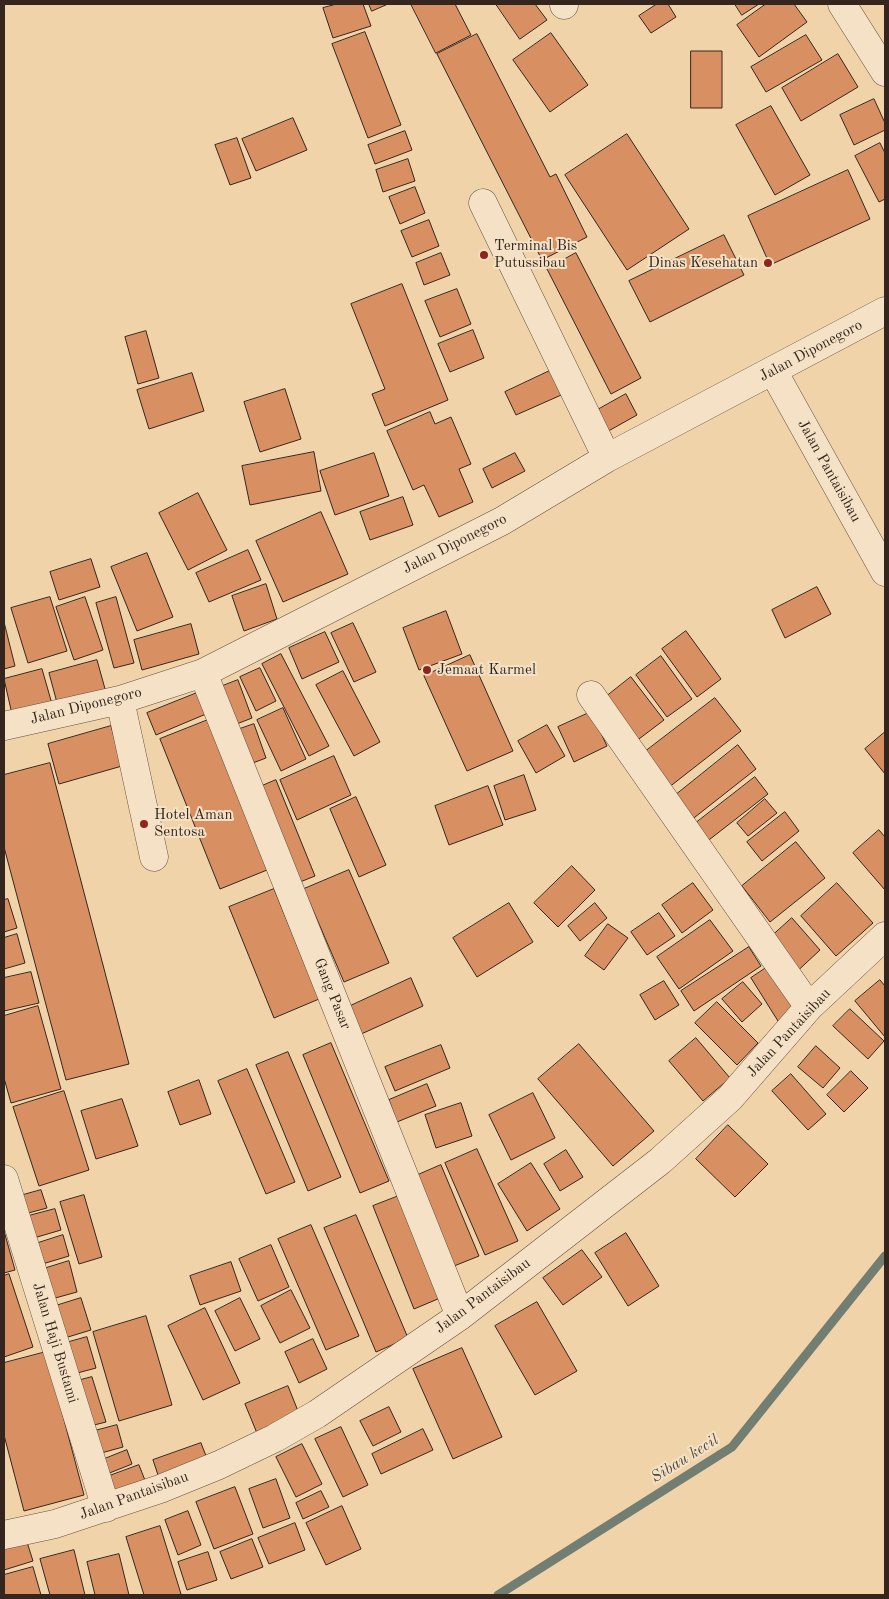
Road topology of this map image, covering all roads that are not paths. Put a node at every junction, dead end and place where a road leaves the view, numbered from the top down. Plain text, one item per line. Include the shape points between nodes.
1 (842, 4) edge
2 (885, 72) edge
3 (483, 203) dead end
4 (885, 311) edge
5 (773, 371) junction
6 (607, 458) junction
7 (885, 572) edge
8 (203, 673) junction
9 (591, 695) dead end
10 (120, 700) junction
11 (4, 726) edge
12 (154, 857) dead end
13 (885, 936) edge
14 (809, 1007) junction
15 (4, 1179) edge
16 (460, 1316) junction
17 (106, 1508) junction
18 (4, 1535) edge

1 - 2 street
3 - 6 street
4 - 5 street, Jalan Diponegoro
5 - 6 street, Jalan Diponegoro
5 - 7 street, Jalan Pantaisibau
6 - 8 street, Jalan Diponegoro via 502,521
8 - 10 street, Jalan Diponegoro
8 - 16 street, Gang Pasar
9 - 14 street
10 - 11 street, Jalan Diponegoro
10 - 12 street
13 - 14 street, Jalan Pantaisibau
14 - 16 street, Jalan Pantaisibau via 730,1098 660,1161
15 - 17 street, Jalan Haji Bustami
16 - 17 street, Jalan Pantaisibau via 317,1414 275,1438 219,1465
17 - 18 street, Jalan Pantaisibau

